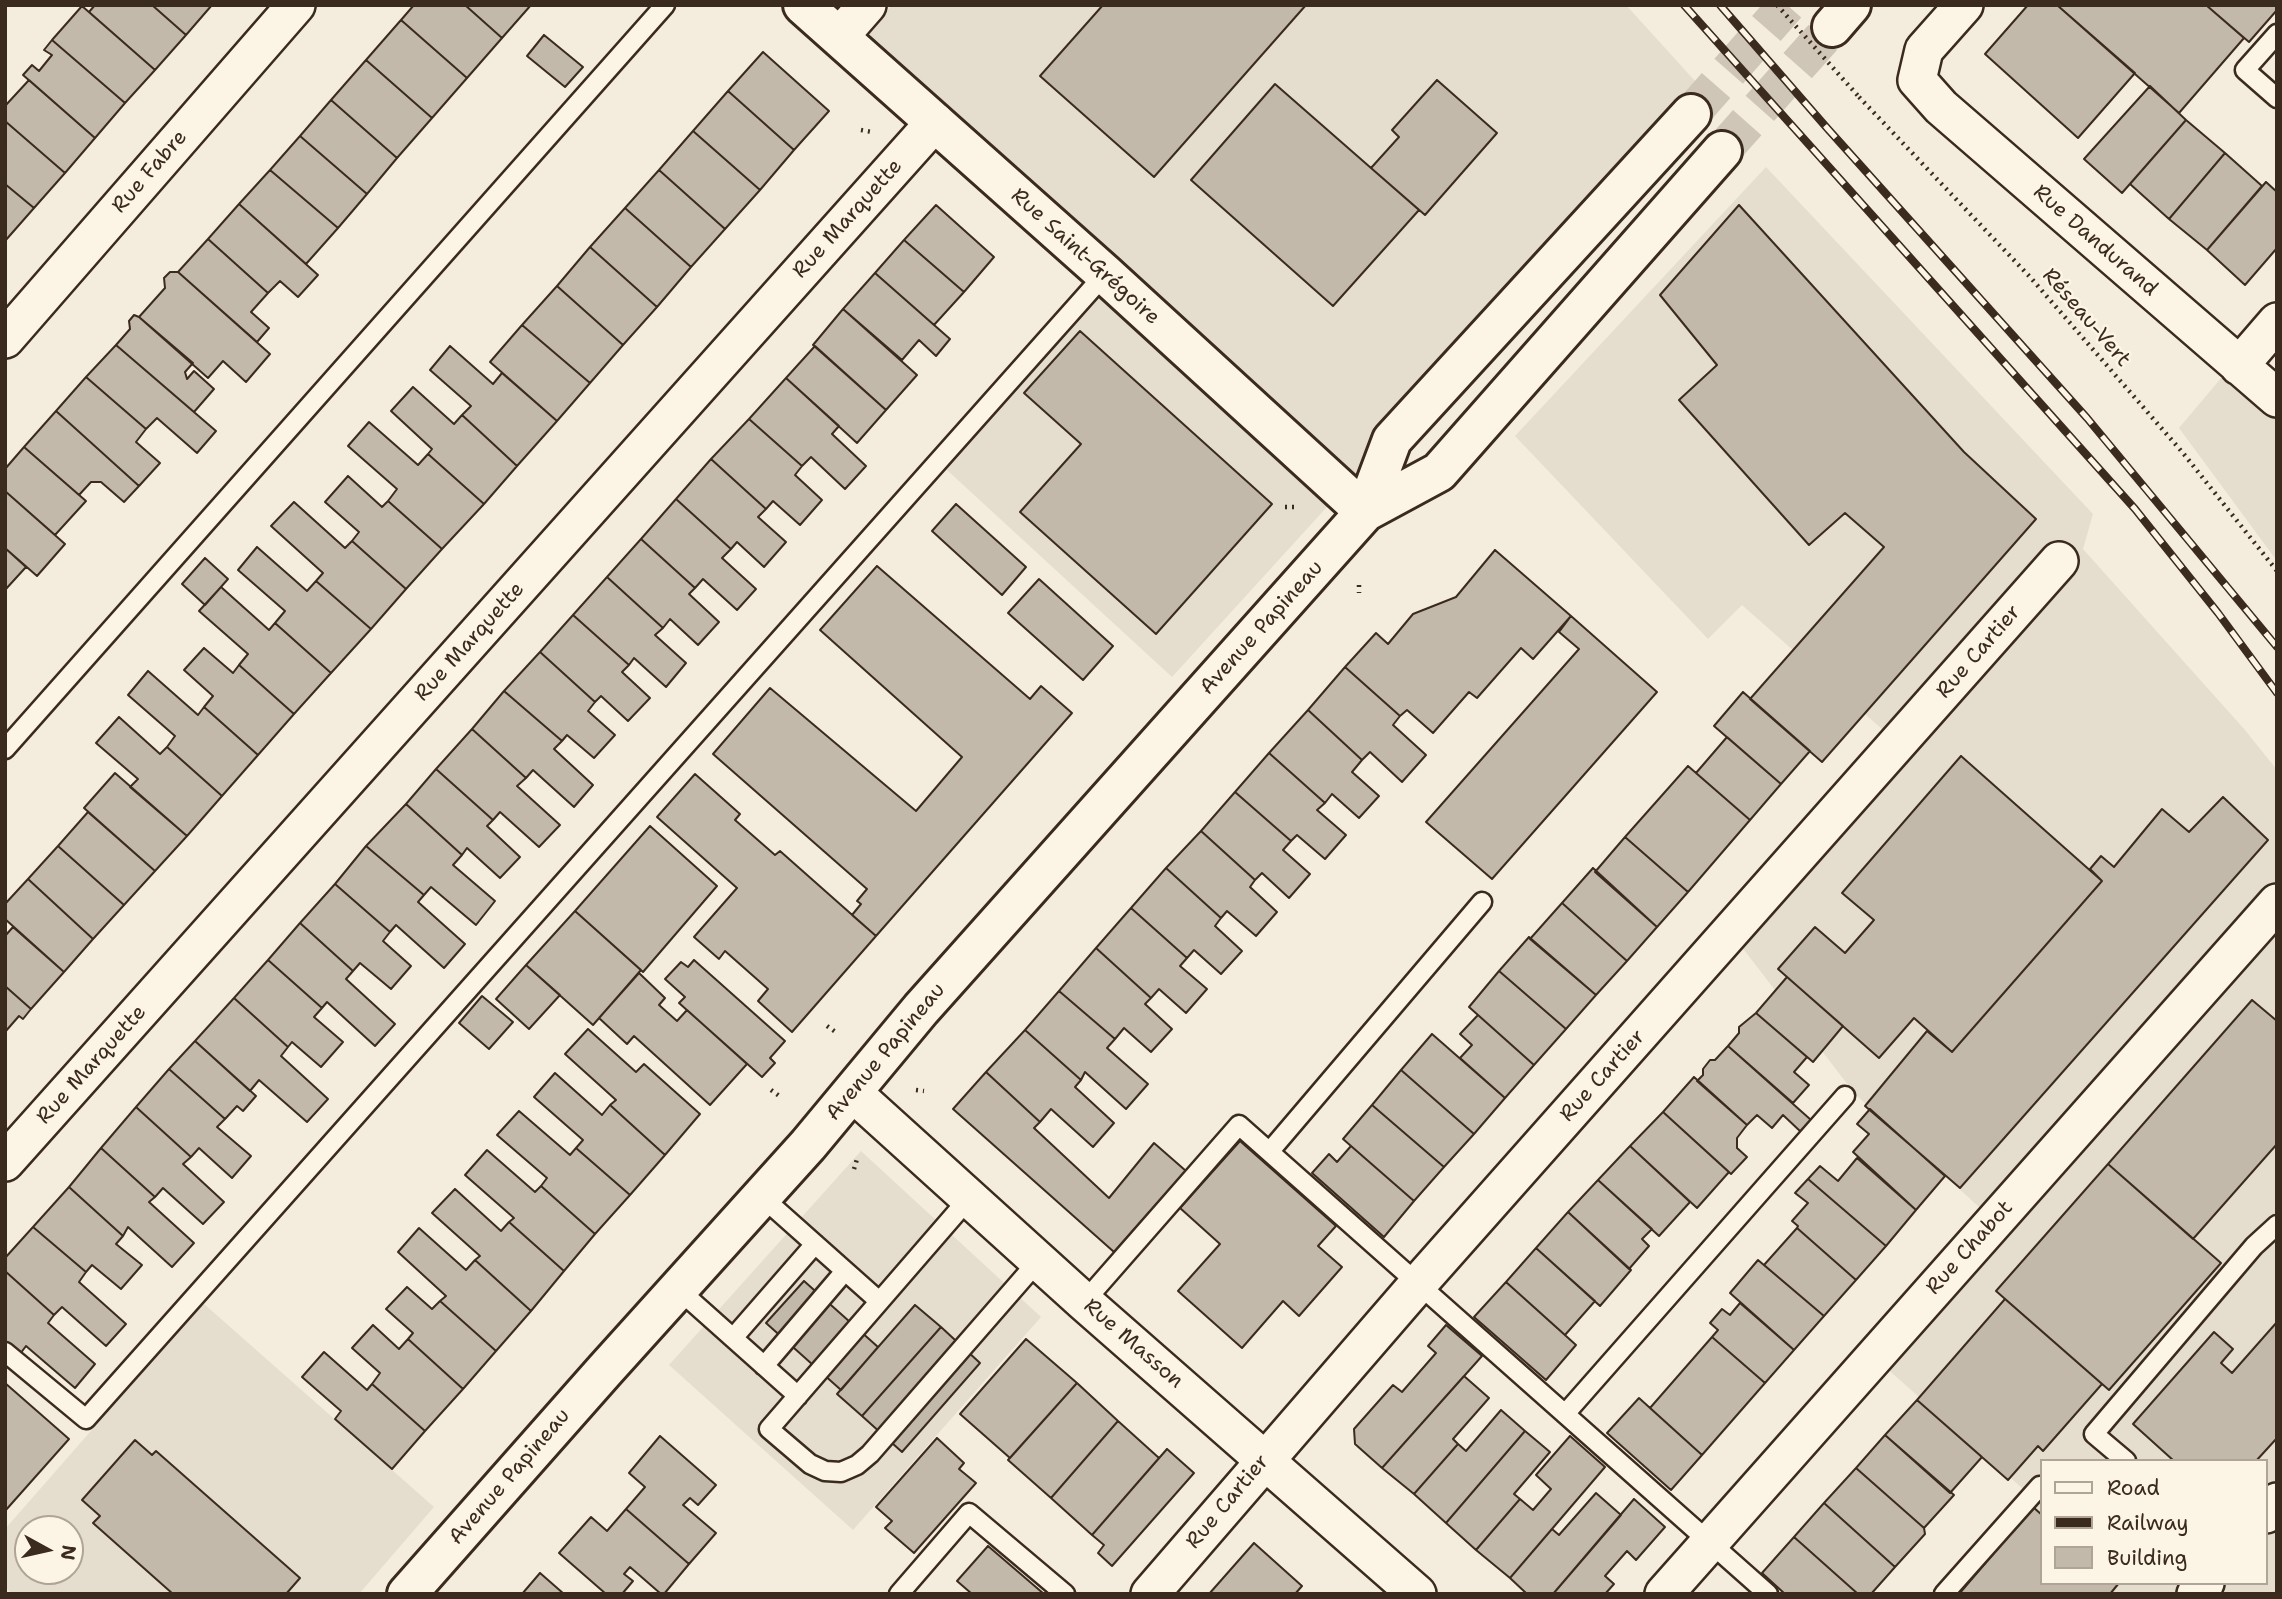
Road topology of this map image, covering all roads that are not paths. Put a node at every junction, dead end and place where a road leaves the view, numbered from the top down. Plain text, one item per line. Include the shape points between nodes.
1 (296, 5) edge
2 (665, 5) edge
3 (803, 5) edge
4 (867, 5) edge
5 (1964, 5) edge
6 (2277, 34) edge
7 (839, 37) junction
8 (2277, 98) edge
9 (1691, 114) tunnel mouth
10 (935, 122) junction
11 (1722, 151) tunnel mouth
12 (1105, 274) junction
13 (2277, 322) edge
14 (5, 339) edge
15 (2239, 366) junction
16 (2277, 398) edge
17 (1365, 512) junction
18 (2059, 561) dead end
19 (5, 749) edge
20 (1482, 902) dead end
21 (2275, 909) edge
22 (852, 1092) junction
23 (1845, 1096) dead end
24 (1270, 1151) junction
25 (5, 1162) edge
26 (761, 1196) junction
27 (970, 1197) junction
28 (2277, 1225) edge
29 (816, 1244) junction
30 (1039, 1260) junction
31 (845, 1271) junction
32 (1418, 1284) junction
33 (678, 1289) junction
34 (879, 1301) junction
35 (1084, 1301) junction
36 (733, 1338) junction
37 (5, 1352) edge
38 (764, 1366) junction
39 (797, 1396) junction
40 (1565, 1414) junction
41 (1265, 1458) junction
42 (2124, 1459) edge
43 (2040, 1486) dead end
44 (1709, 1542) junction
45 (407, 1594) edge
46 (899, 1594) edge
47 (1065, 1594) edge
48 (1150, 1594) edge
49 (1417, 1594) edge
50 (1664, 1594) edge
51 (1768, 1594) edge
52 (1944, 1594) edge

1 - 14 street, Rue Fabre
2 - 19 lane
3 - 7 main road, Rue Saint-Grégoire
4 - 7 street
5 - 15 street, Rue Dandurand via 1924,50 1917,80 1941,107
6 - 8 lane via 2245,70
7 - 10 main road, Rue Saint-Grégoire
9 - 17 main road, Avenue Papineau via 1392,440
10 - 12 main road, Rue Saint-Grégoire
10 - 25 street, Rue Marquette
11 - 17 main road, Avenue Papineau via 1439,472
12 - 17 main road, Rue Saint-Grégoire
12 - 37 lane via 86,1419
13 - 15 street
15 - 16 street, Rue Dandurand
17 - 22 main road, Avenue Papineau
18 - 32 street, Rue Cartier
20 - 24 lane
21 - 44 street, Rue Chabot
22 - 26 main road, Avenue Papineau
22 - 27 street, Rue Masson
23 - 40 lane
24 - 32 lane
24 - 35 lane via 1239,1125
26 - 29 lane
26 - 33 main road, Avenue Papineau
27 - 30 street, Rue Masson
27 - 34 lane
28 - 42 lane via 2094,1434
29 - 31 lane
29 - 36 lane
30 - 35 street, Rue Masson
30 - 39 lane via 857,1465 841,1472 825,1471 769,1429
31 - 34 lane
31 - 38 lane
32 - 40 lane
32 - 41 street, Rue Cartier
33 - 36 lane
33 - 45 main road, Avenue Papineau
34 - 39 lane
35 - 41 street, Rue Masson
36 - 38 lane
38 - 39 lane
40 - 44 lane
41 - 48 street, Rue Cartier
41 - 49 street, Rue Masson
43 - 52 lane
44 - 50 street, Rue Chabot
44 - 51 lane
46 - 47 lane via 969,1513

